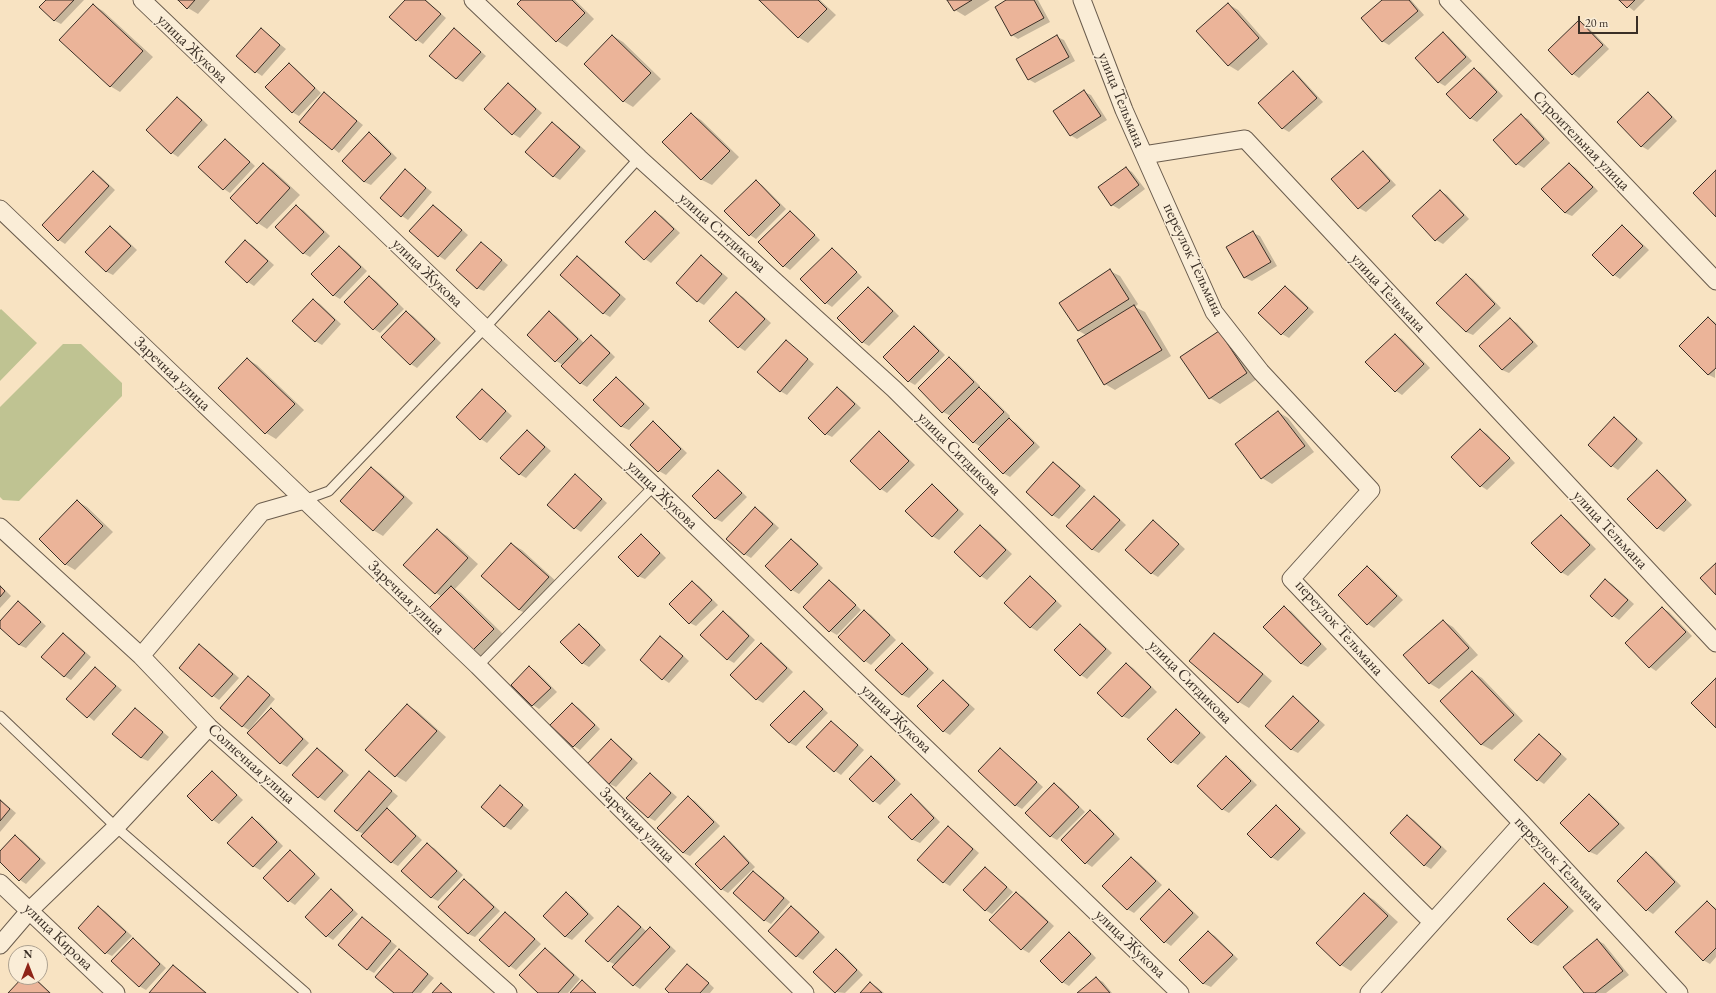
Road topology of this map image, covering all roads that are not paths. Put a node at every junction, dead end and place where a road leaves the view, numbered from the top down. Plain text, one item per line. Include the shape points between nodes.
1 (142, 0) edge
2 (473, 0) edge
3 (1082, 0) edge
4 (1448, 0) edge
5 (1144, 155) junction
6 (639, 158) junction
7 (0, 209) edge
8 (1716, 281) edge
9 (485, 328) junction
10 (654, 486) junction
11 (304, 500) junction
12 (0, 527) edge
13 (1716, 643) edge
14 (141, 656) junction
15 (478, 666) junction
16 (0, 716) edge
17 (209, 727) junction
18 (1522, 823) junction
19 (116, 827) junction
20 (0, 882) edge
21 (30, 910) junction
22 (1432, 922) junction
23 (0, 945) edge
24 (116, 993) edge
25 (306, 993) edge
26 (508, 993) edge
27 (805, 993) edge
28 (1180, 993) edge
29 (1369, 993) edge
30 (1679, 993) edge

1 - 9 street, улица Жукова
2 - 6 street, улица Ситдикова
3 - 5 street, улица Тельмана
4 - 8 street, Строительная улица
5 - 13 street, улица Тельмана via 1245,140
5 - 18 street, переулок Тельмана via 1214,312 1261,372 1371,490 1291,579
6 - 9 lane
6 - 22 street, улица Ситдикова via 894,389
7 - 11 street, Заречная улица
9 - 10 street, улица Жукова
9 - 11 lane via 329,491
10 - 15 lane
10 - 28 street, улица Жукова
11 - 14 street via 262,512
11 - 15 street, Заречная улица
12 - 14 street, Солнечная улица
14 - 17 street, Солнечная улица
15 - 27 street, Заречная улица
16 - 19 lane
17 - 19 street
17 - 26 street, Солнечная улица
18 - 22 street
18 - 30 street, переулок Тельмана
19 - 21 street
19 - 25 lane
20 - 21 street, улица Кирова
21 - 23 street
21 - 24 street, улица Кирова
22 - 29 street

